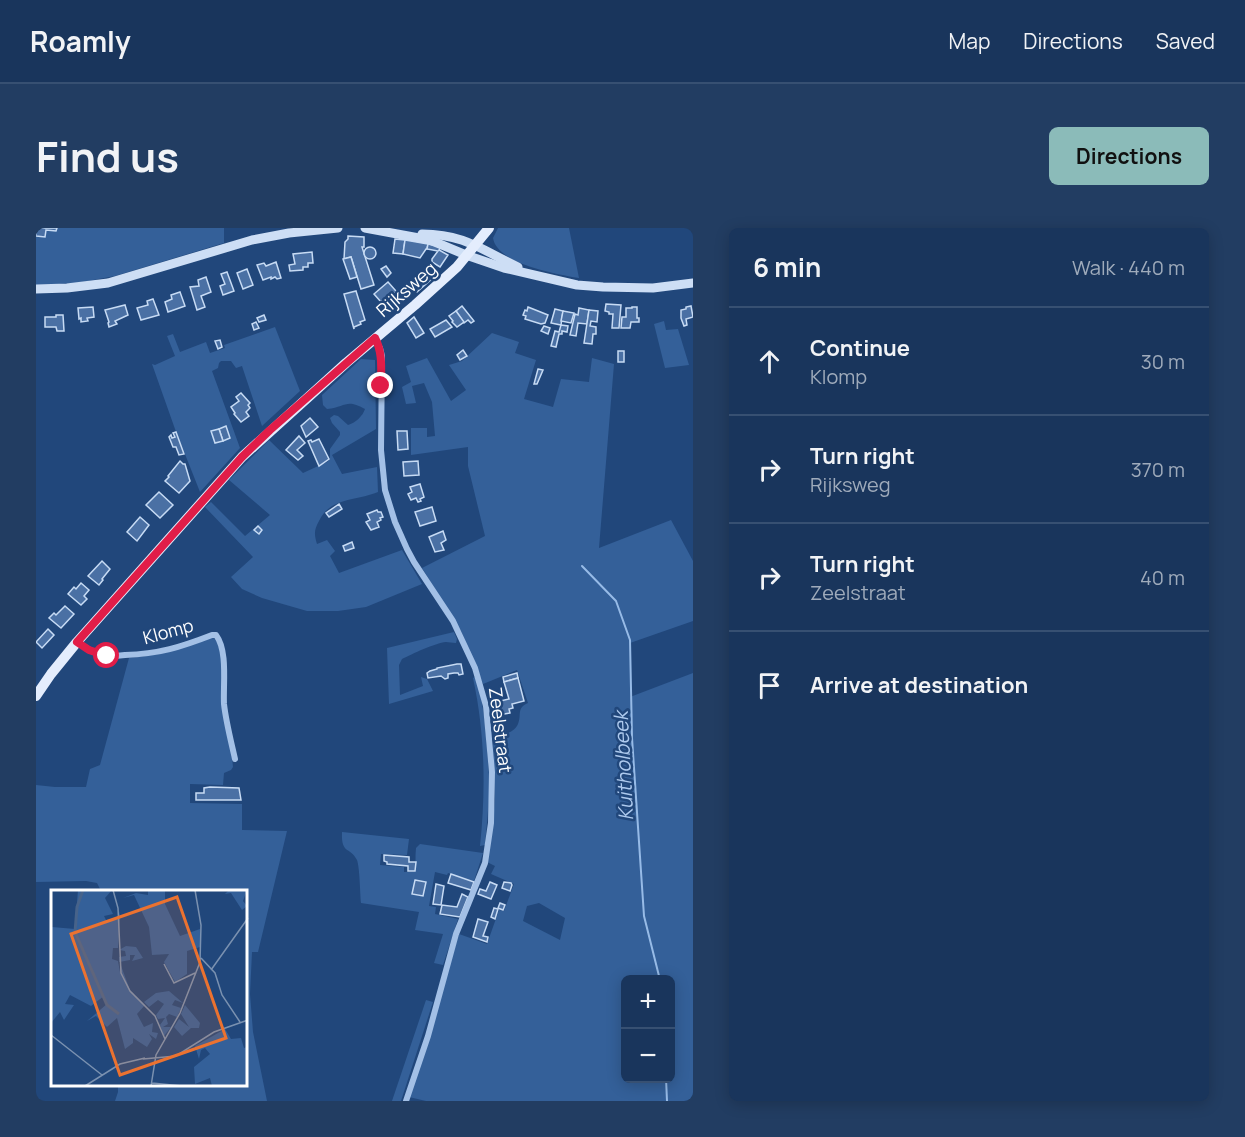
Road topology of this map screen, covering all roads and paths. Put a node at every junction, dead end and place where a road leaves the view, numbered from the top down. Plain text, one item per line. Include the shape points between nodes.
1 (338, 228) edge
2 (364, 228) edge
3 (489, 228) edge
4 (407, 235) junction
5 (476, 244) junction
6 (466, 255) junction
7 (534, 274) junction
8 (693, 283) edge
9 (36, 289) edge
10 (375, 338) junction
11 (77, 642) junction
12 (36, 696) edge
13 (235, 759) dead end
14 (405, 1101) edge

1 - 9 main road via 252,240 108,283
2 - 4 main road
3 - 5 main road, Rijksweg
4 - 5 main road via 438,234
4 - 6 main road
5 - 6 main road, Rijksweg
5 - 7 main road
6 - 7 main road
6 - 10 main road, Rijksweg
7 - 8 main road via 603,287 653,288
10 - 11 main road, Rijksweg via 242,457
10 - 14 street, Zeelstraat via 381,356 385,490 411,556 453,621 475,668 484,693 492,772 485,863 456,934
11 - 12 main road, Rijksweg
11 - 13 street, Klomp via 107,656 148,654 216,635 223,658 224,705

